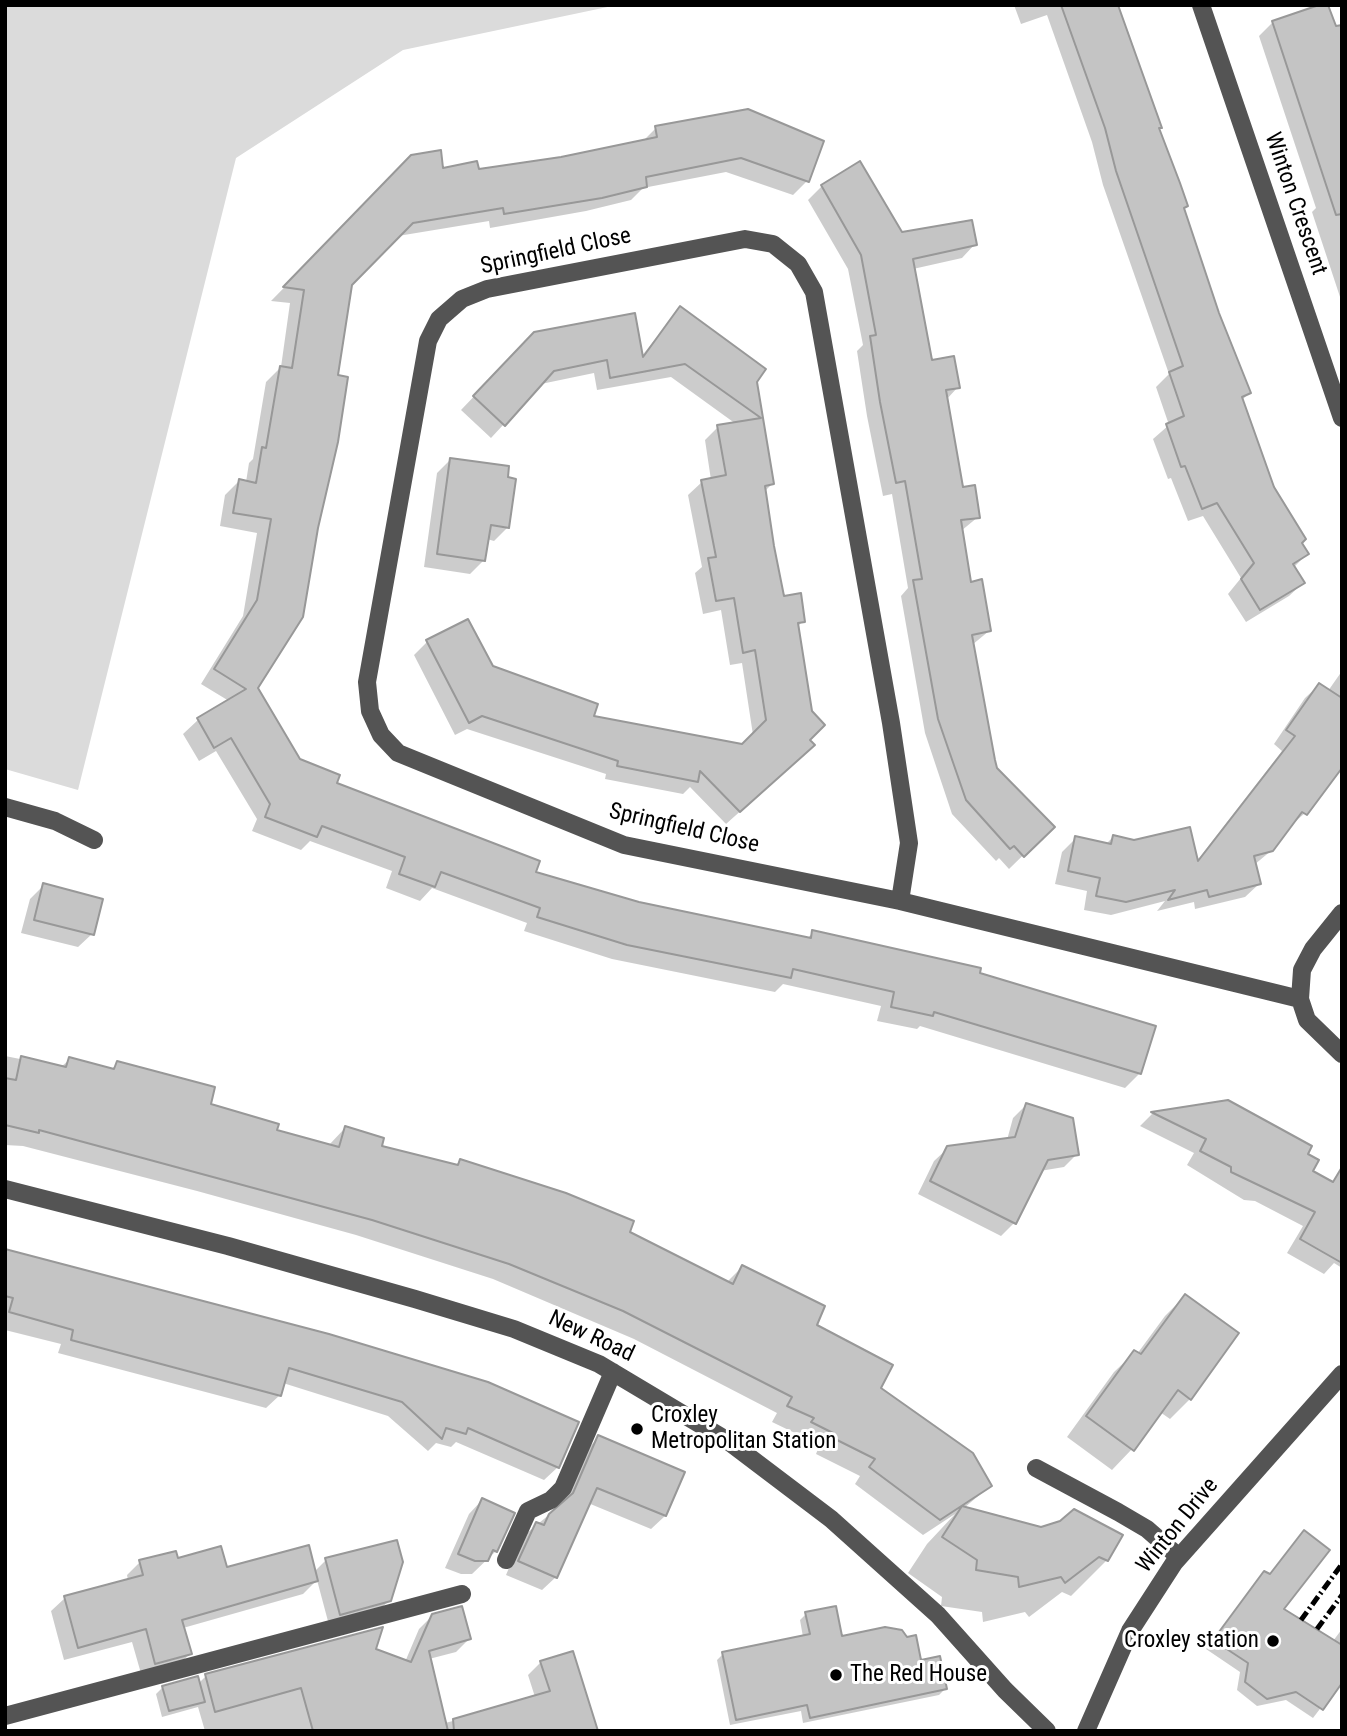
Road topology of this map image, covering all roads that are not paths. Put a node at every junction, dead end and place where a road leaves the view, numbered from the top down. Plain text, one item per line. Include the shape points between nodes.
1 (1201, 5) edge
2 (1342, 418) edge
3 (5, 807) edge
4 (93, 840) dead end
5 (900, 901) junction
6 (1342, 914) edge
7 (1300, 999) junction
8 (1342, 1054) edge
9 (5, 1189) edge
10 (613, 1373) junction
11 (1342, 1374) edge
12 (1036, 1468) dead end
13 (1179, 1557) junction
14 (506, 1560) dead end
15 (462, 1594) dead end
16 (5, 1716) edge
17 (1047, 1731) edge
18 (1086, 1731) edge

1 - 2 street, Winton Crescent
3 - 4 street via 55,821
5 - 5 street, Springfield Close via 624,845 423,765 398,753 381,735 370,711 367,682 428,341 439,319 462,299 487,289 745,239 773,244 798,264 814,292 891,723 909,843
5 - 7 street, Springfield Close
6 - 7 street via 1302,970
7 - 8 street via 1307,1020
9 - 10 street, New Road via 228,1246 514,1329
10 - 14 street via 562,1488 551,1500 528,1511
10 - 17 street, New Road via 728,1441 831,1519 938,1615
11 - 13 street, Winton Drive
12 - 13 street via 1147,1530
13 - 18 street, Winton Drive via 1130,1631
15 - 16 street

